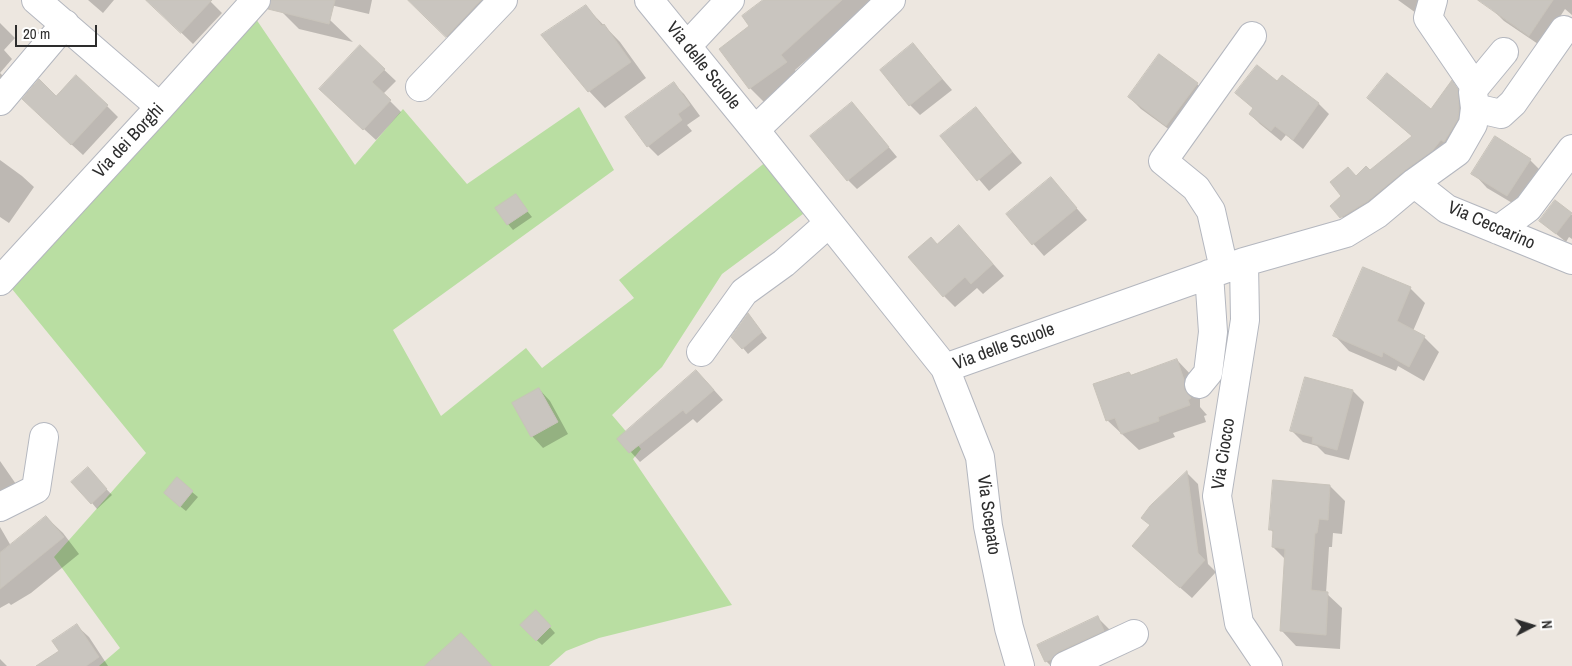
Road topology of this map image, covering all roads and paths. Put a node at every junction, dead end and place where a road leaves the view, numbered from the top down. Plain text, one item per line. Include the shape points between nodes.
1 (36, 0) edge
2 (256, 0) edge
3 (503, 0) edge
4 (649, 0) edge
5 (730, 0) edge
6 (891, 0) edge
7 (1433, 0) edge
8 (65, 24) junction
9 (1564, 30) dead end
10 (1252, 36) dead end
11 (687, 46) junction
12 (1504, 52) dead end
13 (420, 87) dead end
14 (1475, 98) junction
15 (0, 101) edge
16 (160, 108) junction
17 (755, 130) junction
18 (1572, 149) edge
19 (1414, 183) junction
20 (829, 223) junction
21 (1498, 230) junction
22 (1572, 260) edge
23 (1226, 268) junction
24 (0, 281) edge
25 (701, 352) dead end
26 (944, 368) junction
27 (1199, 384) dead end
28 (44, 437) dead end
29 (0, 507) edge
30 (1134, 634) dead end
31 (1263, 665) edge
32 (1020, 666) edge
33 (1065, 666) edge

1 - 8 street
2 - 16 street, Via dei Borghi
3 - 13 street
4 - 11 street, Via delle Scuole
5 - 11 street
6 - 17 street
7 - 14 street via 1428,18
8 - 15 street
8 - 16 street
9 - 14 street via 1513,103 1501,114
10 - 23 street via 1163,162 1196,188 1211,211
11 - 17 street, Via delle Scuole
12 - 14 street
14 - 19 street, Via delle Scuole via 1473,124 1457,152
16 - 24 street, Via dei Borghi
17 - 20 street, Via delle Scuole
18 - 21 street via 1528,208
19 - 21 street, Via Ceccarino via 1447,208
19 - 23 street, Via delle Scuole via 1377,214 1346,232
20 - 25 street via 784,263 744,292
20 - 26 street, Via delle Scuole
21 - 22 street, Via Ceccarino
23 - 26 street, Via delle Scuole
23 - 27 street via 1208,373
23 - 31 street, Via Ciocco via 1245,320 1216,496 1239,623
26 - 32 street, Via Scepato via 980,457 988,526
28 - 29 street via 36,488
30 - 33 street

